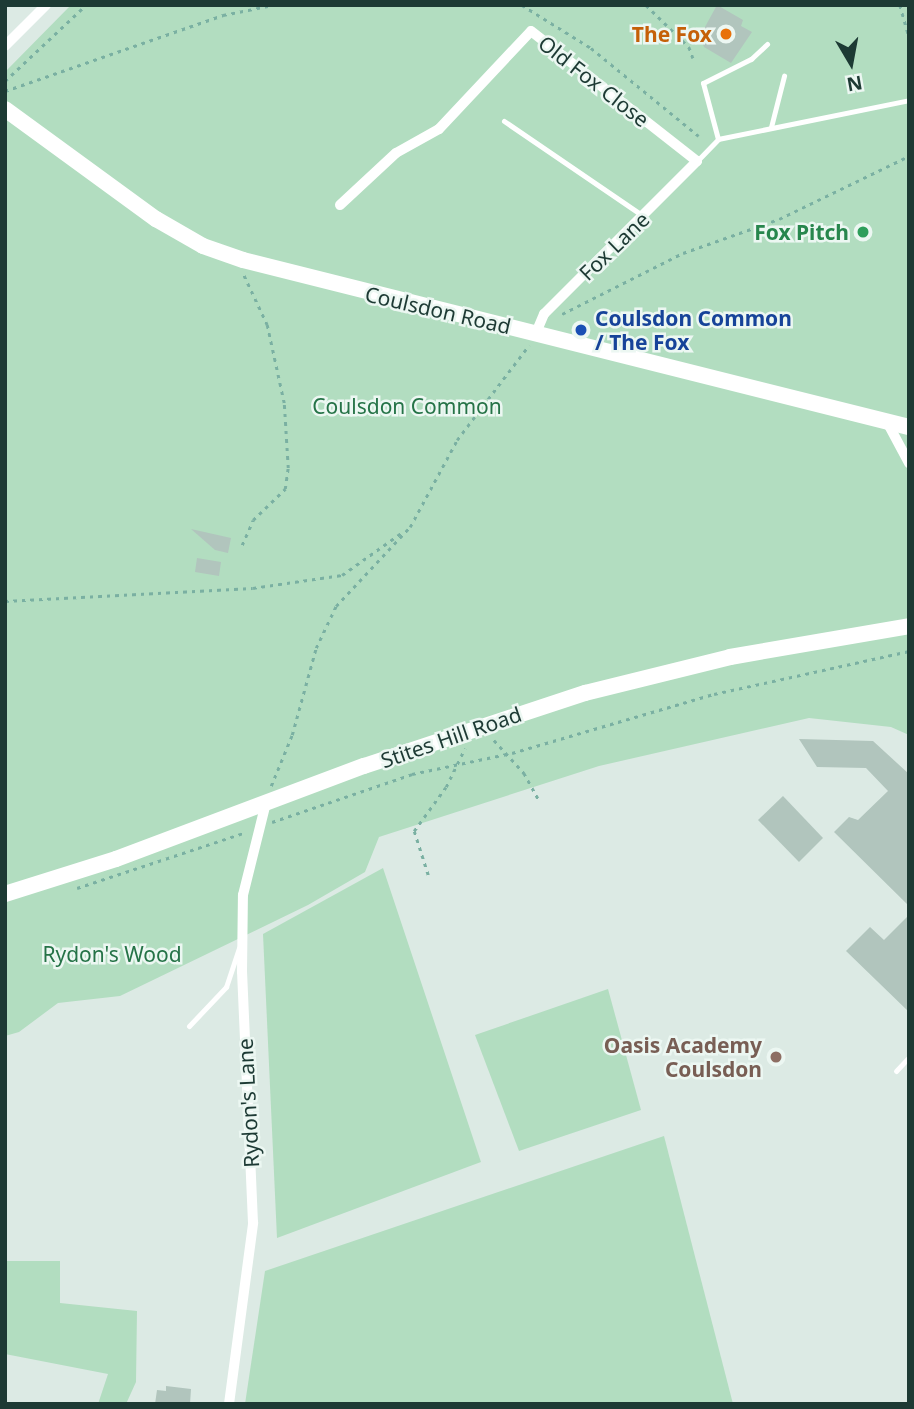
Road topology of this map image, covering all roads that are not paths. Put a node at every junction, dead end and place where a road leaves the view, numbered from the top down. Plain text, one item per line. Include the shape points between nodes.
1 (46, 5) edge
2 (767, 44) dead end
3 (5, 46) edge
4 (784, 76) dead end
5 (909, 100) edge
6 (5, 109) edge
7 (504, 121) dead end
8 (771, 127) junction
9 (718, 139) junction
10 (697, 161) junction
11 (341, 205) dead end
12 (645, 217) junction
13 (537, 330) junction
14 (887, 422) junction
15 (909, 427) edge
16 (909, 463) edge
17 (909, 626) edge
18 (266, 803) junction
19 (5, 894) edge
20 (241, 942) junction
21 (189, 1026) dead end
22 (909, 1057) edge
23 (896, 1071) dead end
24 (229, 1404) edge

1 - 3 street
2 - 9 lane via 751,59 703,83
4 - 8 lane
5 - 8 lane
6 - 13 main road, Coulsdon Road via 156,219 203,246 243,260
7 - 12 lane
8 - 9 lane
9 - 10 lane
10 - 11 street, Old Fox Close via 531,31 439,129 396,153
10 - 12 street, Fox Lane
12 - 13 street, Fox Lane via 544,314
13 - 14 main road, Coulsdon Road
14 - 15 main road, Coulsdon Road
14 - 16 street
17 - 18 main road, Stites Hill Road via 682,667 466,731
18 - 19 main road, Stites Hill Road
18 - 20 street, Rydon's Lane via 243,895
20 - 21 lane via 226,987
20 - 24 street, Rydon's Lane via 253,1223
22 - 23 lane

